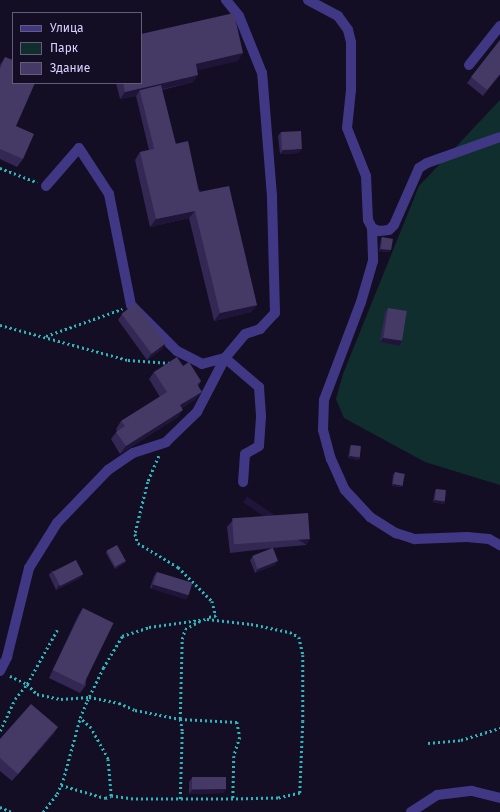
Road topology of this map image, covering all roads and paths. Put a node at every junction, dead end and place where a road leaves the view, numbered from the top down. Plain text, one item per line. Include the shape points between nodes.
1 (226, 0) edge
2 (308, 0) edge
3 (500, 26) edge
4 (469, 65) dead end
5 (500, 137) edge
6 (0, 168) edge
7 (46, 186) joint
8 (372, 228) junction
9 (131, 306) junction
10 (0, 325) edge
11 (45, 336) junction
12 (225, 358) junction
13 (174, 363) edge
14 (166, 442) junction
15 (243, 482) dead end
16 (500, 544) edge
17 (201, 620) junction
18 (57, 630) dead end
19 (3, 673) edge
20 (28, 684) junction
21 (89, 697) junction
22 (80, 718) junction
23 (180, 719) junction
24 (500, 728) edge
25 (0, 731) edge
26 (428, 742) dead end
27 (61, 785) junction
28 (111, 796) junction
29 (500, 798) edge
30 (180, 799) junction
31 (233, 799) junction
32 (0, 807) edge
33 (12, 812) edge
34 (43, 812) edge
35 (411, 812) edge

1 - 12 street via 239,16 262,72 272,196 275,313 260,329 246,334
2 - 8 street via 338,16 348,30 351,42 351,90 347,128 366,176 368,220
3 - 4 street
5 - 8 street via 427,163 420,168 394,225 389,230 380,231
6 - 7 path
7 - 9 street via 79,148 109,194
8 - 16 street via 373,261 324,400 323,430 331,459 346,490 370,517 396,533 415,539 467,537 489,539
9 - 11 path
9 - 12 street via 178,351 202,364
10 - 11 path
11 - 13 path via 128,360
12 - 14 street via 197,412
12 - 15 street via 259,387 262,417 259,446 245,454
14 - 17 path via 148,482 135,534 138,542 178,567 212,601 216,616
14 - 19 street via 133,453 108,470 57,523 29,568
17 - 21 path via 149,627 122,636
17 - 23 path via 185,629 182,638
17 - 31 path via 251,624 290,632 299,637 303,656 304,720 300,793 278,798
18 - 20 path
19 - 20 path
20 - 21 path via 37,694 61,699
20 - 25 path via 15,698
21 - 22 path
21 - 23 path
22 - 27 path
22 - 28 path via 91,728 108,760
23 - 30 path
23 - 31 path via 237,722 240,737 234,756
24 - 26 path via 461,740
27 - 28 path via 105,798
27 - 34 path
28 - 30 path via 133,799
29 - 35 street via 472,791 438,795
30 - 31 path
32 - 33 path

